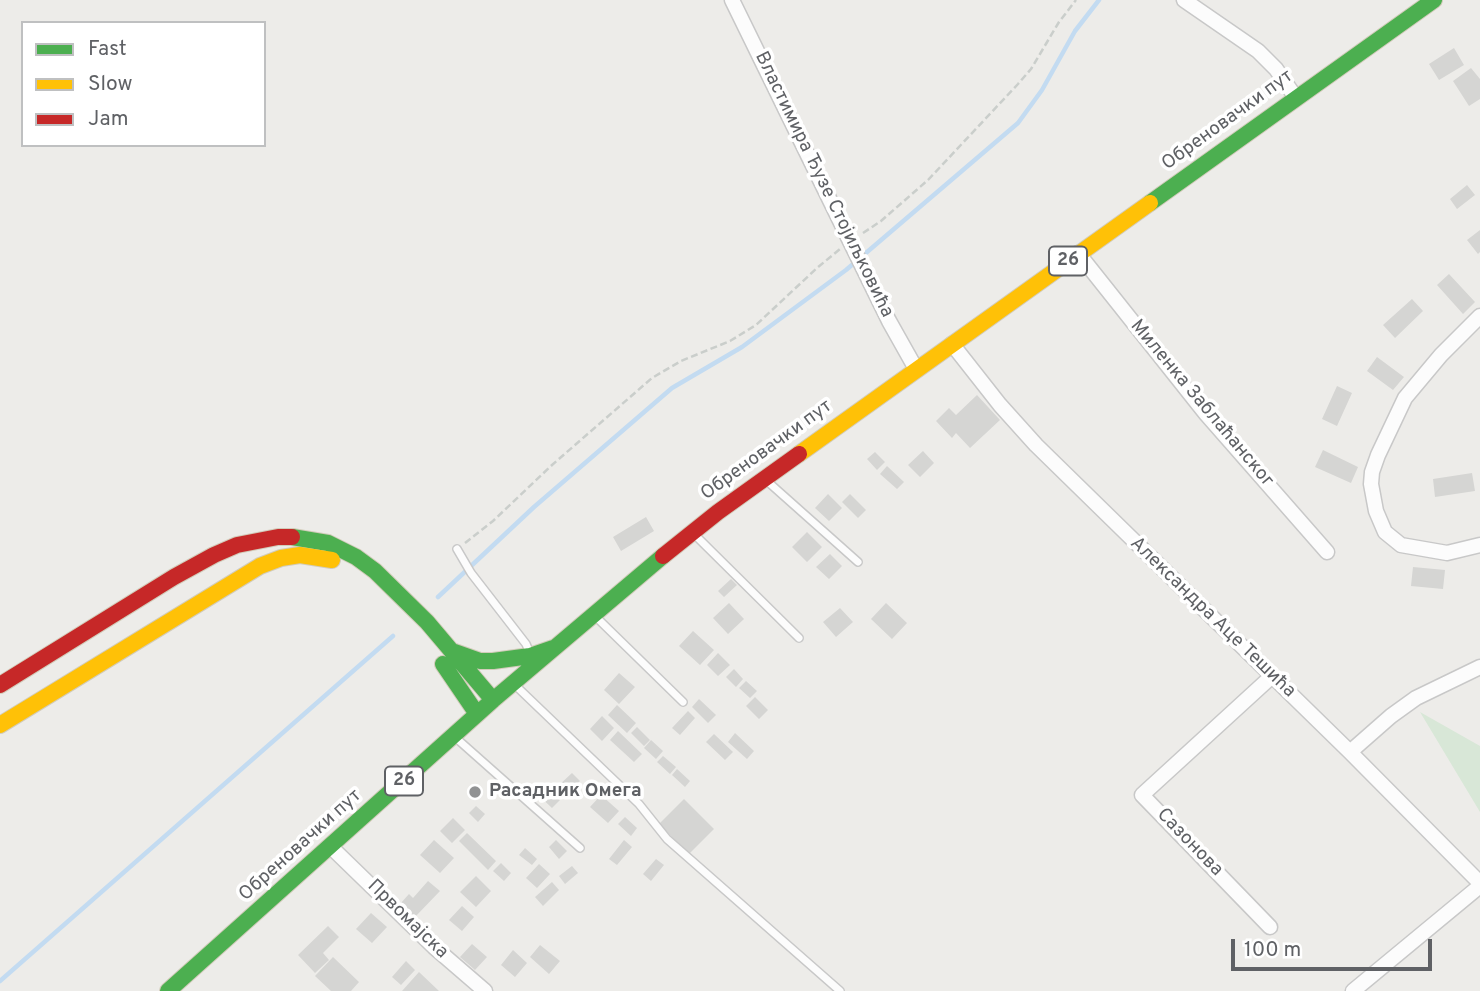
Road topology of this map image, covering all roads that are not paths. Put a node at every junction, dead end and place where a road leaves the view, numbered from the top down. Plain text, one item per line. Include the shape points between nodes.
1 (732, 0) edge
2 (1184, 0) edge
3 (1434, 0) edge
4 (1296, 99) junction
5 (1078, 253) junction
6 (1480, 316) edge
7 (952, 344) junction
8 (916, 369) junction
9 (764, 478) junction
10 (692, 533) junction
11 (1480, 545) edge
12 (457, 549) road end
13 (1327, 552) dead end
14 (858, 562) dead end
15 (593, 614) junction
16 (799, 638) dead end
17 (553, 648) junction
18 (452, 651) junction
19 (530, 656) junction
20 (1480, 667) edge
21 (1271, 677) junction
22 (513, 683) junction
23 (0, 685) edge
24 (493, 701) junction
25 (684, 702) dead end
26 (477, 714) junction
27 (0, 725) edge
28 (453, 735) junction
29 (1350, 752) junction
30 (331, 847) junction
31 (580, 848) dead end
32 (1480, 885) edge
33 (1270, 927) dead end
34 (168, 991) edge
35 (485, 991) edge
36 (840, 991) edge
37 (1353, 991) edge

1 - 8 street, Властимира Ђузе Стојиљковића
2 - 4 street via 1268,61
3 - 4 main road, Обреновачки пут / 26
4 - 5 main road, Обреновачки пут / 26
5 - 7 main road, Обреновачки пут / 26
5 - 13 street, Миленка Заблаћанског via 1206,414
6 - 11 street via 1405,398 1378,455 1371,484 1385,532 1401,544 1447,553
7 - 8 main road, Обреновачки пут / 26
7 - 21 street, Александра Аце Тешића via 1036,445
8 - 9 main road, Обреновачки пут / 26
9 - 10 main road, Обреновачки пут / 26
9 - 14 lane
10 - 15 main road, Обреновачки пут / 26
10 - 16 lane
12 - 19 lane
15 - 17 main road, Обреновачки пут / 26
15 - 25 lane
17 - 19 main road
17 - 22 main road, Обреновачки пут / 26
18 - 19 main road via 481,661
18 - 23 main road via 392,586 356,557 328,543 278,537 237,545 204,561
18 - 24 main road
20 - 29 street via 1416,698
21 - 29 street, Александра Аце Тешића
21 - 33 street, Сазонова via 1142,795
22 - 24 main road, Обреновачки пут / 26
22 - 36 lane via 639,804 667,839
24 - 26 main road, Обреновачки пут / 26
26 - 27 main road via 436,654 377,587 340,562 300,555 281,558 242,576
26 - 28 main road, Обреновачки пут / 26
28 - 30 main road, Обреновачки пут / 26
28 - 31 lane
29 - 32 street, Александра Аце Тешића
30 - 34 main road, Обреновачки пут / 26
30 - 35 street, Првомајска
32 - 37 street

